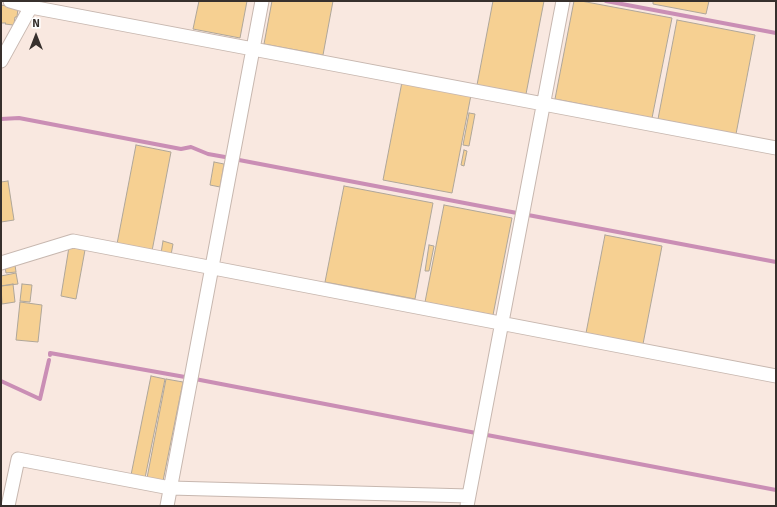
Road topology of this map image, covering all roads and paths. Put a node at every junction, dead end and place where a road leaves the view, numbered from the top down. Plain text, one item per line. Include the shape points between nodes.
1 (10, 1) edge
2 (262, 1) edge
3 (563, 1) edge
4 (32, 4) edge
5 (252, 49) junction
6 (1, 61) edge
7 (544, 104) junction
8 (776, 148) edge
9 (1, 263) edge
10 (212, 267) junction
11 (502, 323) junction
12 (776, 376) edge
13 (170, 488) junction
14 (468, 501) edge
15 (8, 506) edge
16 (166, 506) edge

1 - 4 street
2 - 5 street
3 - 7 street
4 - 5 street
4 - 6 street
5 - 7 street
5 - 10 street
7 - 8 street
7 - 11 street
9 - 10 street via 73,241
10 - 11 street
10 - 13 street
11 - 12 street
11 - 14 street
13 - 14 street
13 - 15 street via 18,459
13 - 16 street

